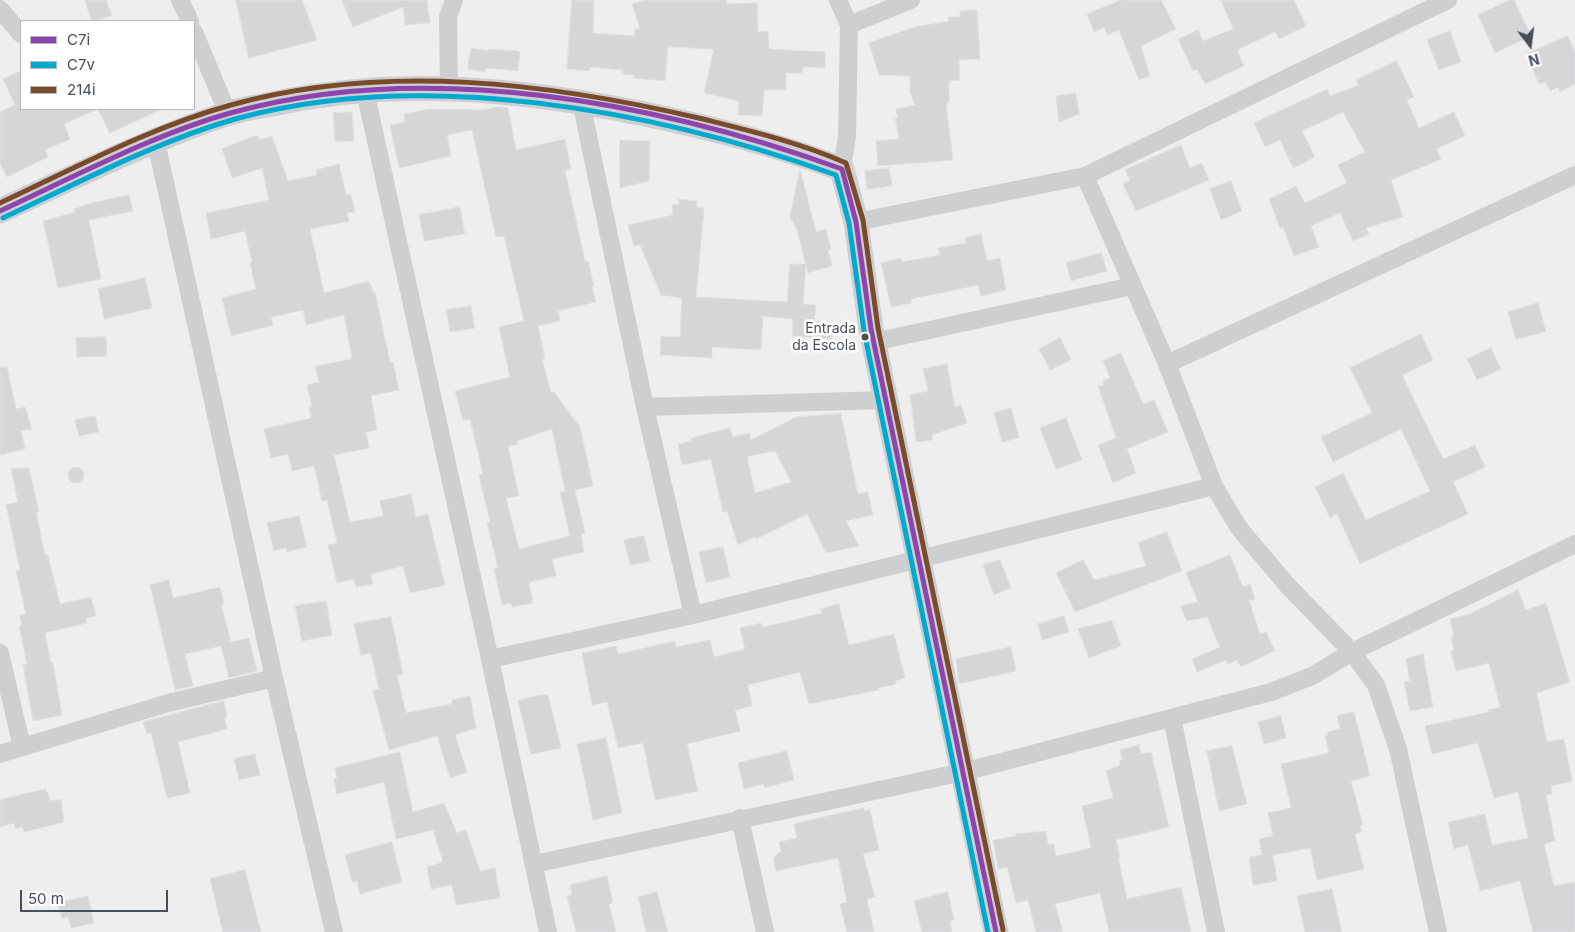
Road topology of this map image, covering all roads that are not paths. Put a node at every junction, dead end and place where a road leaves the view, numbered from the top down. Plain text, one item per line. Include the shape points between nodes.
1 (180, 0) edge
2 (454, 0) edge
3 (838, 0) edge
4 (911, 0) edge
5 (1448, 0) edge
6 (0, 9) edge
7 (190, 20) edge
8 (849, 25) junction
9 (20, 33) edge
10 (195, 34) edge
11 (449, 87) junction
12 (365, 91) junction
13 (581, 102) junction
14 (228, 114) junction
15 (156, 142) junction
16 (842, 169) junction
17 (1575, 175) edge
18 (1085, 176) junction
19 (0, 211) edge
20 (856, 222) junction
21 (1132, 286) junction
22 (874, 342) junction
23 (1167, 364) junction
24 (886, 400) junction
25 (645, 407) junction
26 (1214, 486) junction
27 (1574, 550) edge
28 (919, 560) junction
29 (693, 615) junction
30 (1352, 652) junction
31 (0, 653) edge
32 (490, 659) junction
33 (274, 678) junction
34 (1172, 718) junction
35 (22, 747) junction
36 (0, 754) edge
37 (963, 772) junction
38 (740, 818) junction
39 (534, 864) junction
40 (334, 932) edge
41 (548, 932) edge
42 (765, 932) edge
43 (996, 932) edge
44 (1216, 932) edge
45 (1438, 932) edge

1 - 7 street
2 - 11 street via 448,17
3 - 8 street
4 - 8 street
5 - 18 street
6 - 9 street
8 - 16 street via 847,136
10 - 14 street
11 - 12 street
11 - 13 street
12 - 14 street via 307,97
12 - 32 street
13 - 16 street via 688,123
13 - 25 street
14 - 15 street
15 - 19 street
15 - 33 street
16 - 20 street
17 - 23 street
18 - 20 street
18 - 21 street
20 - 22 street
21 - 22 street
21 - 23 street
22 - 24 street
23 - 26 street
24 - 25 street
24 - 28 street
25 - 29 street
26 - 28 street
26 - 30 street via 1239,528 1263,557
27 - 30 street
28 - 29 street
28 - 37 street
29 - 32 street
30 - 34 street via 1312,676 1271,692
30 - 45 street via 1376,685 1398,749
31 - 35 street
32 - 39 street
33 - 35 street via 168,703
33 - 40 street
34 - 37 street
34 - 44 street
35 - 36 street
37 - 38 street
37 - 43 street
38 - 39 street
38 - 42 street
39 - 41 street

